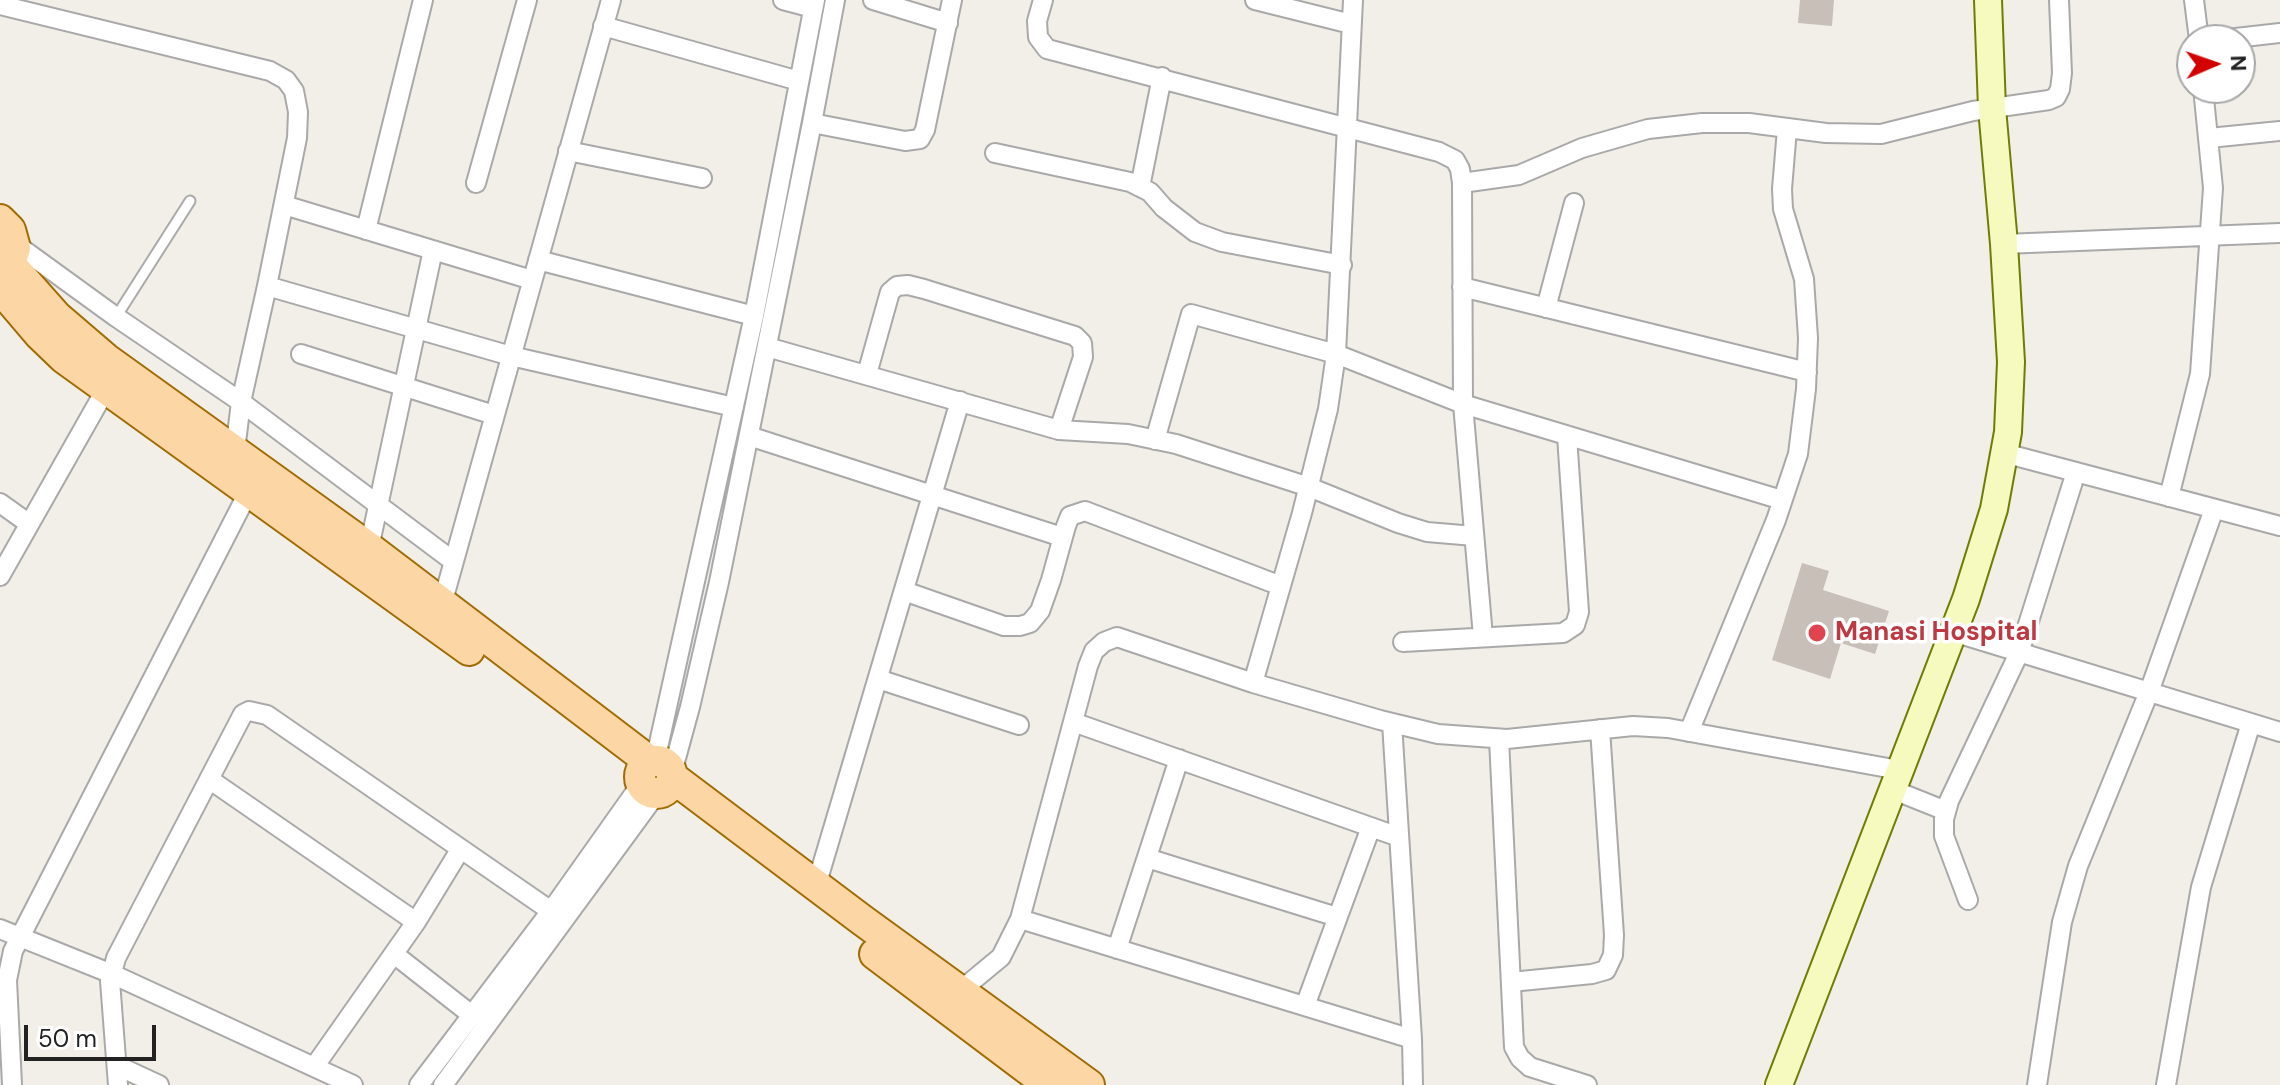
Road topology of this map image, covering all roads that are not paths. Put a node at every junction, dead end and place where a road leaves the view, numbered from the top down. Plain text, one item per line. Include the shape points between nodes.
1 (423, 0) edge
2 (527, 0) edge
3 (611, 0) edge
4 (783, 0) edge
5 (835, 0) edge
6 (873, 0) edge
7 (952, 0) edge
8 (1043, 0) edge
9 (1255, 0) edge
10 (1353, 0) edge
11 (1988, 0) edge
12 (2059, 0) edge
13 (2194, 0) edge
14 (814, 4) edge
15 (0, 5) edge
16 (948, 23) junction
17 (1351, 24) junction
18 (2197, 24) edge
19 (603, 26) junction
20 (2280, 33) edge
21 (2256, 36) edge
22 (1162, 77) junction
23 (799, 81) junction
24 (2205, 104) edge
25 (1992, 108) junction
26 (812, 123) junction
27 (1347, 129) junction
28 (1787, 129) junction
29 (2280, 131) edge
30 (2209, 138) junction
31 (568, 151) junction
32 (995, 153) dead end
33 (702, 178) dead end
34 (476, 183) dead end
35 (1462, 183) junction
36 (1140, 187) junction
37 (190, 201) dead end
38 (1574, 203) dead end
39 (284, 205) junction
40 (366, 230) junction
41 (2280, 233) edge
42 (2211, 236) junction
43 (2004, 244) junction
44 (433, 250) junction
45 (5, 257) edge
46 (538, 260) junction
47 (1342, 265) junction
48 (532, 280) junction
49 (267, 286) junction
50 (1462, 287) junction
51 (1546, 308) junction
52 (754, 316) junction
53 (116, 317) junction
54 (417, 327) junction
55 (767, 347) junction
56 (301, 354) dead end
57 (1336, 354) junction
58 (511, 356) junction
59 (1807, 372) junction
60 (867, 374) junction
61 (403, 387) junction
62 (106, 389) junction
63 (960, 401) junction
64 (241, 402) junction
65 (1463, 404) junction
66 (734, 407) junction
67 (494, 415) junction
68 (1059, 430) junction
69 (749, 436) junction
70 (1567, 436) junction
71 (1155, 440) junction
72 (235, 451) junction
73 (2004, 453) junction
74 (2076, 472) junction
75 (254, 481) junction
76 (1309, 487) junction
77 (932, 495) junction
78 (2169, 497) junction
79 (1782, 500) junction
80 (0, 503) edge
81 (377, 506) junction
82 (2214, 509) junction
83 (28, 523) junction
84 (2280, 526) edge
85 (1474, 536) junction
86 (1062, 537) junction
87 (369, 548) junction
88 (453, 561) junction
89 (0, 576) edge
90 (1281, 586) junction
91 (904, 591) junction
92 (442, 604) junction
93 (1953, 632) junction
94 (1483, 637) junction
95 (1403, 642) dead end
96 (2019, 653) junction
97 (878, 679) junction
98 (1253, 683) junction
99 (2149, 692) junction
100 (1073, 722) junction
101 (1392, 723) junction
102 (2251, 723) junction
103 (1019, 725) dead end
104 (1600, 729) junction
105 (1689, 732) junction
106 (2280, 732) edge
107 (1499, 739) junction
108 (1179, 759) junction
109 (656, 777) junction
110 (209, 779) junction
111 (1895, 779) junction
112 (1946, 811) junction
113 (1371, 827) junction
114 (1399, 837) junction
115 (460, 850) junction
116 (1147, 858) junction
117 (816, 886) junction
118 (1968, 900) dead end
119 (551, 911) junction
120 (1337, 917) junction
121 (1020, 919) junction
122 (416, 922) junction
123 (0, 929) edge
124 (20, 938) junction
125 (1117, 949) junction
126 (394, 954) junction
127 (112, 974) junction
128 (1511, 982) junction
129 (960, 991) junction
130 (4, 1004) edge
131 (1305, 1006) junction
132 (473, 1016) junction
133 (1412, 1039) junction
134 (314, 1067) junction
135 (118, 1076) edge
136 (12, 1085) edge
137 (159, 1085) edge
138 (353, 1085) edge
139 (419, 1085) edge
140 (443, 1085) edge
141 (1049, 1085) edge
142 (1089, 1085) edge
143 (1413, 1085) edge
144 (1587, 1085) edge
145 (1779, 1085) edge
146 (2037, 1085) edge
147 (2166, 1085) edge

1 - 40 street
2 - 34 street
3 - 19 street
4 - 14 street
5 - 26 street
6 - 16 street
7 - 16 street
8 - 22 street via 1038,37 1047,49
9 - 17 street
10 - 17 street
11 - 25 main road
12 - 25 street via 2062,73 2056,97
13 - 18 street
14 - 23 street
15 - 39 street via 270,71 286,80 298,112
16 - 26 street via 920,139 905,141
17 - 27 street
19 - 23 street
19 - 31 street
20 - 21 street
22 - 27 street
22 - 36 street
23 - 52 street
24 - 30 street
25 - 28 street via 1881,134
25 - 43 main road
26 - 55 street
27 - 35 street via 1439,152 1455,160
27 - 47 street
28 - 35 street via 1702,123 1648,129 1582,148 1519,175
28 - 59 street via 1783,209 1804,279
29 - 30 street
30 - 42 street
31 - 33 street
31 - 46 street
32 - 36 street
35 - 50 street
36 - 47 street via 1195,232
37 - 53 lane
38 - 51 street
39 - 40 street
39 - 49 street
40 - 44 street
41 - 42 street
42 - 43 street
42 - 78 street via 2200,374
43 - 73 main road via 2011,362
44 - 48 street
44 - 54 street
45 - 53 street
45 - 62 main road via 56,350
45 - 72 main road via 57,317 106,359
46 - 48 street
46 - 52 street
47 - 57 street
48 - 58 street
49 - 54 street
49 - 64 street
50 - 51 street
50 - 65 street
51 - 59 street
52 - 66 street
53 - 64 street
54 - 58 street
54 - 61 street
55 - 60 street
55 - 69 street
56 - 61 street
57 - 65 street
57 - 71 street via 1191,314
57 - 76 street
58 - 66 street
58 - 67 street
59 - 79 street via 1798,454
60 - 63 street
60 - 68 street via 890,292 908,285 924,289 1075,336 1082,343 1083,357
61 - 67 street
61 - 81 street
62 - 75 main road
62 - 83 street
63 - 68 street
63 - 77 street
64 - 72 street
64 - 81 street
65 - 70 street
65 - 85 street
66 - 109 street
67 - 88 street
68 - 71 street
69 - 77 street
69 - 109 street via 697,680
70 - 79 street
70 - 94 street via 1579,612 1575,625 1563,633
71 - 76 street
72 - 75 main road
73 - 74 street
73 - 93 main road via 1994,509
74 - 78 street
74 - 96 street
75 - 87 main road
75 - 109 main road
75 - 124 street
76 - 85 street via 1427,532
76 - 90 street
77 - 86 street
77 - 91 street
78 - 82 street
79 - 105 street
80 - 83 street
81 - 87 street
81 - 88 street
82 - 84 street
82 - 99 street
83 - 89 street
85 - 94 street
86 - 90 street via 1070,516 1093,512
86 - 91 street via 1040,611 1030,623 1004,626
87 - 92 main road
88 - 92 street
90 - 98 street
91 - 97 street
92 - 109 main road
93 - 96 street
93 - 111 main road
94 - 95 street
96 - 99 street
96 - 112 street
97 - 103 street
97 - 117 street
98 - 100 street via 1117,637 1094,651
98 - 101 street
99 - 102 street
99 - 146 street via 2066,908
100 - 108 street
100 - 121 street
101 - 107 street via 1438,734
101 - 114 street
102 - 106 street
102 - 147 street via 2201,887
104 - 105 street via 1633,726
104 - 107 street
104 - 128 street via 1613,955 1606,970 1592,974
105 - 111 street
107 - 128 street
108 - 113 street
108 - 116 street
109 - 117 main road
109 - 119 street
109 - 140 street
109 - 141 main road
110 - 115 street via 243,714 257,712
110 - 122 street
110 - 127 street
111 - 112 street
111 - 145 main road
112 - 118 street via 1944,836
113 - 114 street
113 - 120 street
114 - 133 street
115 - 119 street
115 - 122 street
116 - 120 street
116 - 125 street
117 - 129 main road
119 - 132 street
120 - 131 street
121 - 125 street
121 - 129 street via 1001,957
122 - 126 street
123 - 124 street
124 - 127 street
124 - 130 street
125 - 131 street
126 - 132 street
126 - 134 street
127 - 134 street
127 - 135 street
128 - 144 street via 1514,1047 1520,1058 1530,1067
129 - 142 main road
130 - 136 street
131 - 133 street
132 - 139 street
133 - 143 street
134 - 138 street
135 - 137 street

